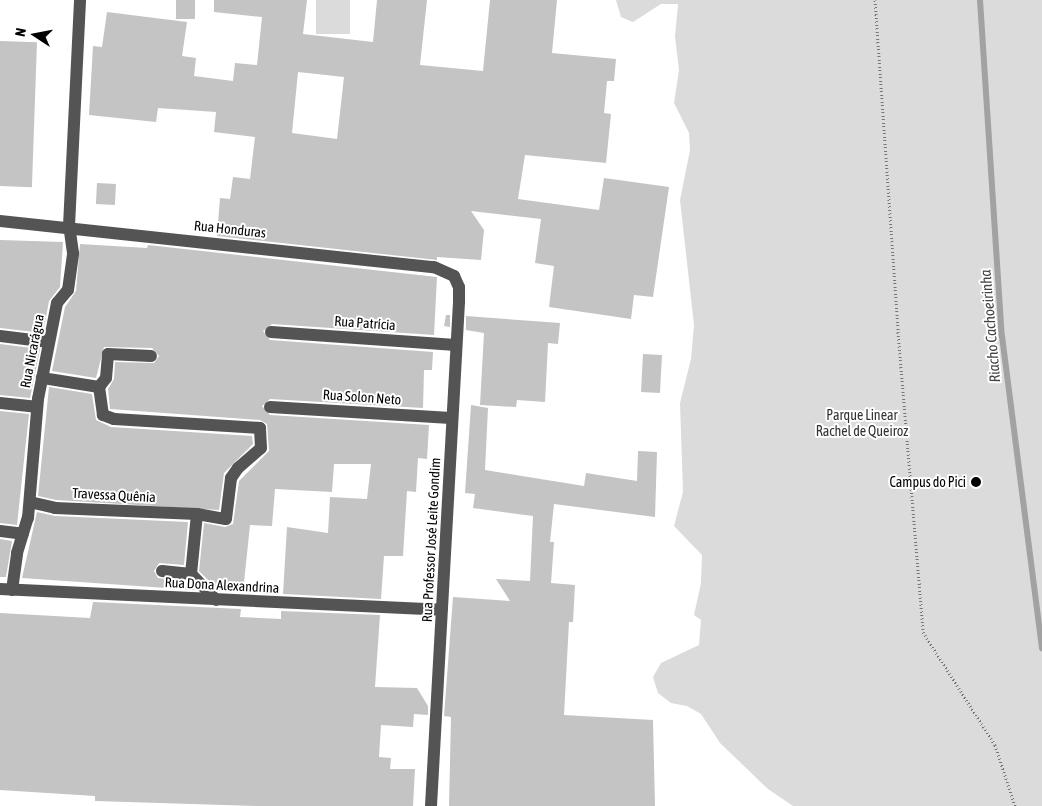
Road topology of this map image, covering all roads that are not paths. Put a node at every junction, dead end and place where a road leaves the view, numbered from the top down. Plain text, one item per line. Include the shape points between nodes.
1 (80, 0) edge
2 (0, 220) edge
3 (69, 226) junction
4 (454, 276) joint
5 (271, 332) dead end
6 (0, 336) edge
7 (49, 342) junction
8 (456, 345) junction
9 (151, 356) dead end
10 (42, 378) junction
11 (99, 387) junction
12 (0, 402) edge
13 (36, 407) junction
14 (270, 407) dead end
15 (451, 418) junction
16 (30, 502) junction
17 (197, 514) junction
18 (0, 532) edge
19 (22, 534) junction
20 (162, 571) dead end
21 (191, 574) junction
22 (6, 590) edge
23 (216, 600) junction
24 (442, 610) junction
25 (431, 806) edge

1 - 3 street, Rua Nicarágua
2 - 3 street, Rua Honduras
3 - 4 street, Rua Honduras via 434,267
3 - 7 street, Rua Nicarágua via 73,253 68,290 57,303
4 - 8 street, Rua Professor José Leite Gondim via 459,287
5 - 8 street, Rua Patrícia
6 - 7 street
7 - 10 street, Rua Nicarágua
8 - 15 street, Rua Professor José Leite Gondim
9 - 11 street via 108,354 107,374
10 - 11 street
10 - 13 street, Rua Nicarágua
11 - 17 street, Travessa Quênia via 101,410 106,418 260,428 259,452 242,464 232,478 226,519
12 - 13 street
13 - 16 street, Rua Nicarágua
14 - 15 street, Rua Solon Neto
15 - 24 street, Rua Professor José Leite Gondim
16 - 17 street, Travessa Quênia via 55,508
16 - 19 street, Rua Nicarágua
17 - 21 street
18 - 19 street
19 - 22 street, Rua Nicarágua
20 - 21 street
21 - 23 street
22 - 23 street, Rua Dona Alexandrina
23 - 24 street, Rua Dona Alexandrina
24 - 25 street, Rua Professor José Leite Gondim

